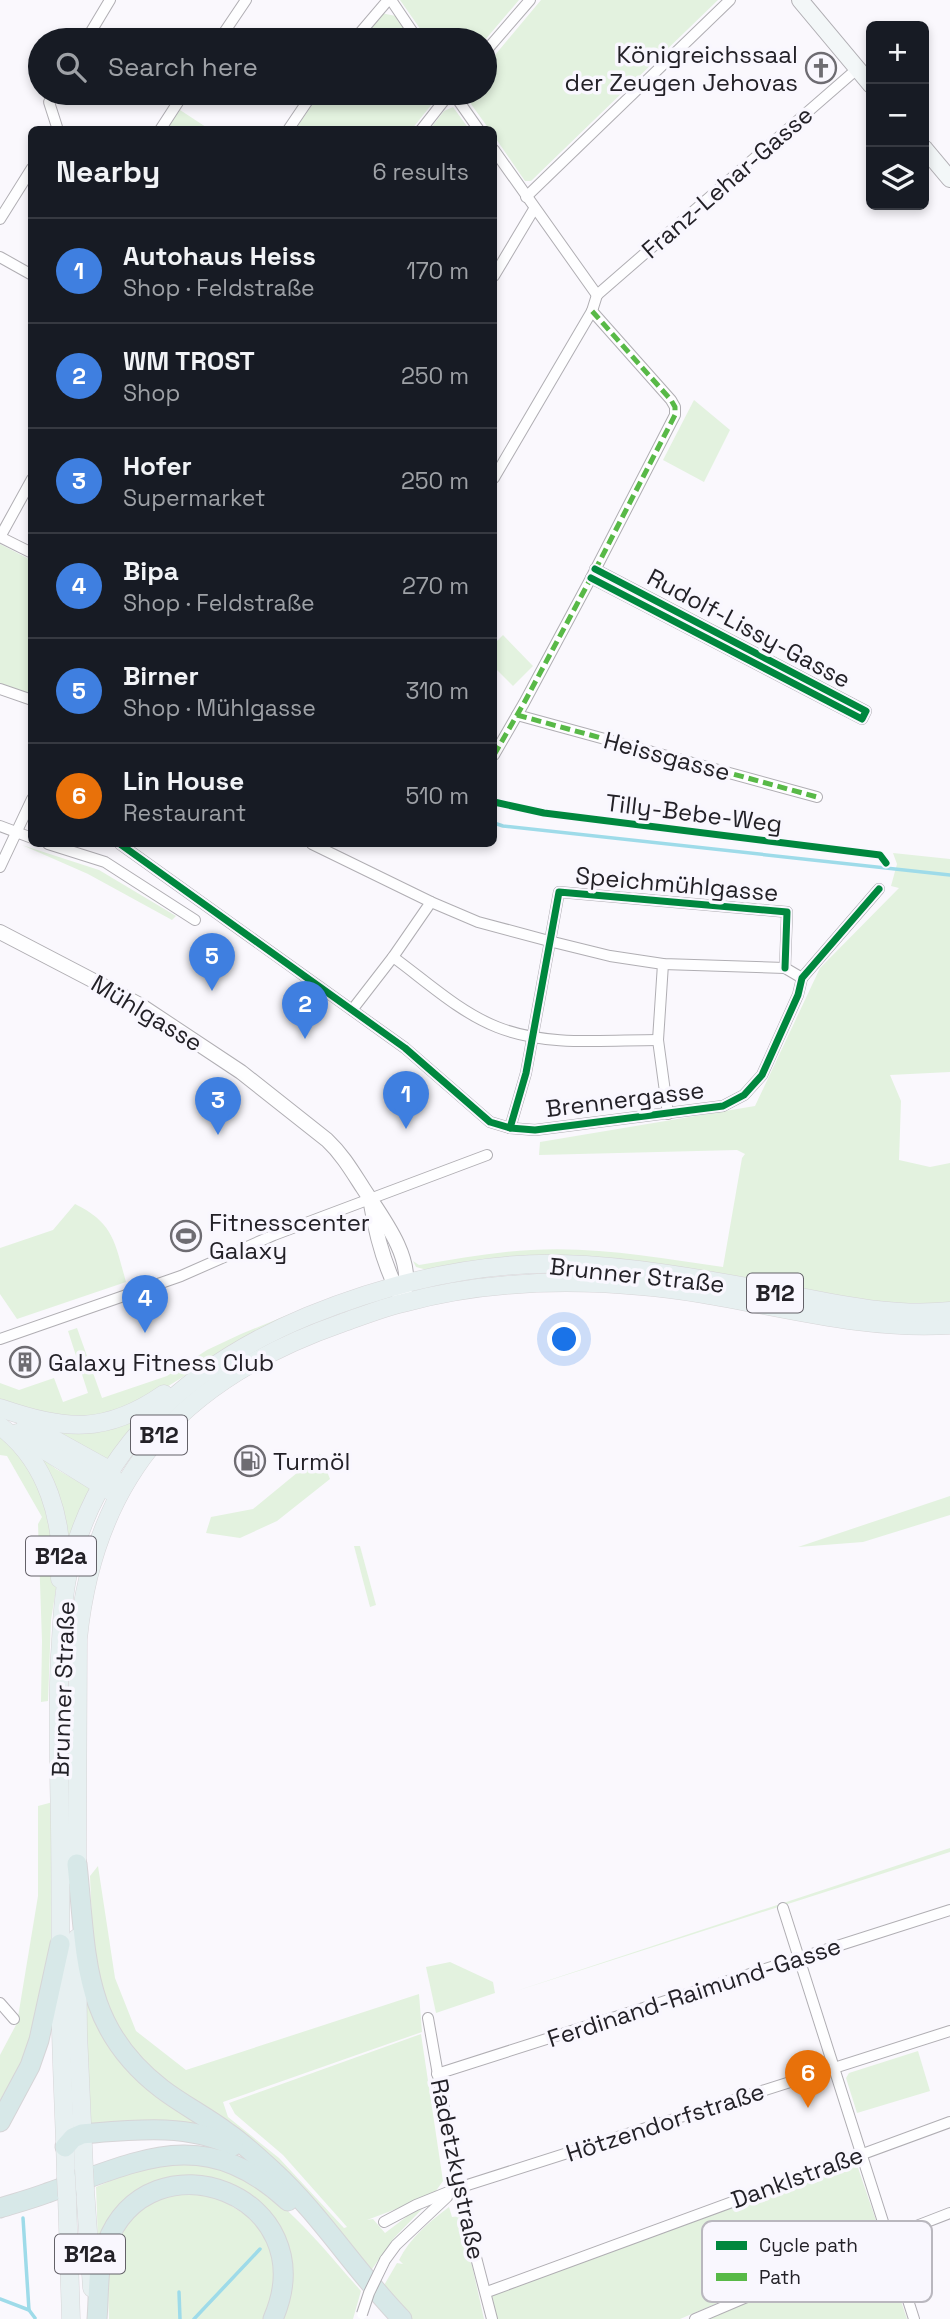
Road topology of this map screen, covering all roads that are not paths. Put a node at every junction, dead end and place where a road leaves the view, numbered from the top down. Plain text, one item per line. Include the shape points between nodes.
1 (110, 0) edge
2 (246, 0) edge
3 (390, 0) edge
4 (530, 0) edge
5 (730, 0) edge
6 (800, 0) edge
7 (93, 28) edge
8 (227, 28) edge
9 (365, 28) edge
10 (410, 28) edge
11 (497, 38) edge
12 (858, 69) junction
13 (870, 84) edge
14 (50, 105) edge
15 (176, 105) edge
16 (305, 105) edge
17 (441, 105) edge
18 (460, 105) edge
19 (57, 126) edge
20 (163, 126) edge
21 (291, 126) edge
22 (424, 126) edge
23 (476, 126) edge
24 (497, 154) edge
25 (929, 154) edge
26 (28, 174) edge
27 (950, 179) edge
28 (526, 197) junction
29 (534, 209) junction
30 (0, 219) edge
31 (0, 257) edge
32 (497, 271) edge
33 (28, 273) edge
34 (597, 295) junction
35 (592, 311) junction
36 (497, 473) edge
37 (28, 486) edge
38 (0, 537) edge
39 (28, 551) edge
40 (593, 574) junction
41 (0, 689) edge
42 (28, 699) edge
43 (517, 715) junction
44 (497, 750) edge
45 (817, 797) dead end
46 (28, 808) edge
47 (0, 826) edge
48 (17, 833) junction
49 (28, 837) edge
50 (58, 847) edge
51 (116, 847) edge
52 (122, 847) edge
53 (318, 847) edge
54 (105, 862) junction
55 (0, 867) edge
56 (879, 889) dead end
57 (432, 902) junction
58 (195, 920) dead end
59 (0, 932) edge
60 (550, 941) junction
61 (393, 957) junction
62 (663, 964) junction
63 (785, 968) junction
64 (802, 978) junction
65 (352, 1010) junction
66 (531, 1037) junction
67 (658, 1040) junction
68 (668, 1114) junction
69 (510, 1128) junction
70 (487, 1155) dead end
71 (370, 1199) junction
72 (402, 1291) junction
73 (950, 1311) edge
74 (950, 1325) edge
75 (0, 1339) edge
76 (188, 1383) junction
77 (0, 1410) edge
78 (0, 1424) edge
79 (106, 1479) junction
80 (118, 1495) junction
81 (58, 1703) junction
82 (77, 1864) junction
83 (783, 1908) dead end
84 (950, 1910) edge
85 (60, 1944) junction
86 (798, 1959) junction
87 (0, 2003) edge
88 (428, 2018) dead end
89 (14, 2020) dead end
90 (950, 2031) edge
91 (834, 2068) junction
92 (437, 2074) junction
93 (22, 2082) junction
94 (0, 2109) edge
95 (0, 2122) edge
96 (950, 2122) edge
97 (82, 2134) junction
98 (65, 2147) junction
99 (860, 2153) junction
100 (260, 2159) junction
101 (457, 2188) junction
102 (0, 2208) edge
103 (950, 2214) edge
104 (883, 2221) edge
105 (931, 2221) edge
106 (384, 2222) dead end
107 (365, 2279) junction
108 (487, 2292) junction
109 (735, 2302) edge
110 (909, 2302) edge
111 (361, 2317) edge
112 (71, 2319) edge
113 (97, 2319) edge
114 (273, 2319) edge
115 (402, 2319) edge
116 (492, 2319) edge
117 (695, 2319) edge
118 (914, 2319) edge

1 - 7 street
2 - 8 street
3 - 9 street
3 - 10 street
4 - 11 street
5 - 28 street
6 - 12 main road
12 - 13 main road
12 - 34 street, Franz-Lehar-Gasse
14 - 19 street
15 - 20 street
16 - 21 street
17 - 22 street
18 - 23 street
24 - 28 street
25 - 27 main road
26 - 30 street
28 - 29 street
29 - 32 street
29 - 34 street
31 - 33 street
34 - 35 street
35 - 36 street
35 - 40 street via 675,407 675,415
37 - 38 street
38 - 39 street
40 - 40 street, Rudolf-Lissy-Gasse via 862,719 866,711
40 - 43 street
41 - 42 street
43 - 44 street
43 - 45 street, Heissgasse
46 - 48 street
47 - 48 street
48 - 49 street
48 - 55 street
50 - 54 street
51 - 54 street
52 - 65 street
53 - 57 street
54 - 58 street
56 - 64 street, Brennergasse
57 - 60 street via 478,922
57 - 61 street
59 - 71 street, Mühlgasse via 140,1005 242,1072 338,1151
60 - 62 street
60 - 63 street, Speichmühlgasse via 559,892 788,912
60 - 66 street
61 - 65 street
61 - 66 street via 466,1010
62 - 63 street
62 - 67 street
63 - 64 street
64 - 68 street, Brennergasse via 762,1075 744,1095 723,1106
65 - 69 street via 405,1048 489,1122
66 - 67 street
66 - 69 street
67 - 68 street
68 - 69 street, Brennergasse via 535,1130
70 - 71 street
71 - 72 street, Mühlgasse via 374,1222
71 - 75 street via 181,1276
72 - 73 main road, Brunner Straße / B12 via 466,1272 560,1264 692,1278 884,1310
72 - 74 main road, Brunner Straße / B12 via 587,1282 701,1293 852,1321
72 - 76 main road, Brunner Straße / B12 via 327,1309 286,1325
72 - 80 main road, Brunner Straße / B12 via 288,1344 197,1398 159,1435
76 - 77 main road via 178,1384 129,1415 104,1422 63,1425
76 - 79 main road, Brunner Straße / B12 via 144,1425
77 - 79 main road
78 - 79 main road
78 - 81 main road, B12a via 41,1474 59,1530 61,1567 52,1670
79 - 80 main road
79 - 81 main road, Brunner Straße / B12a via 81,1532 68,1574
80 - 82 main road, Brunner Straße / B12a via 95,1551 81,1606 76,1679
81 - 85 main road, Brunner Straße / B12a
82 - 97 main road, Brunner Straße / B12a
82 - 100 highway via 92,1985 101,2016 116,2043 163,2090
83 - 86 street
84 - 86 street, Ferdinand-Raimund-Gasse
85 - 93 highway via 39,2040
85 - 98 main road, Brunner Straße / B12a
86 - 91 street
86 - 92 street, Ferdinand-Raimund-Gasse
87 - 89 street
88 - 92 street, Radetzkystraße
90 - 91 street, Hötzendorfstraße
91 - 99 street
91 - 101 street, Hötzendorfstraße
92 - 101 street, Radetzkystraße
93 - 94 highway
93 - 95 highway
96 - 99 street, Danklstraße
97 - 98 highway
97 - 100 highway via 181,2131 211,2136
97 - 113 main road, Brunner Straße / B12a, bridge
98 - 112 main road, Brunner Straße / B12a, bridge
99 - 104 street
99 - 108 street, Danklstraße
100 - 107 highway via 292,2189
101 - 106 street, Hötzendorfstraße
101 - 108 street, Radetzkystraße
101 - 111 street, bridge via 396,2245
102 - 107 highway via 147,2158 198,2156 251,2173 277,2191
103 - 105 street
107 - 115 highway
108 - 116 street, Radetzkystraße
109 - 117 street
110 - 118 street
113 - 114 highway via 100,2266 118,2223 138,2202 162,2189 198,2184 241,2199 272,2231 283,2268

